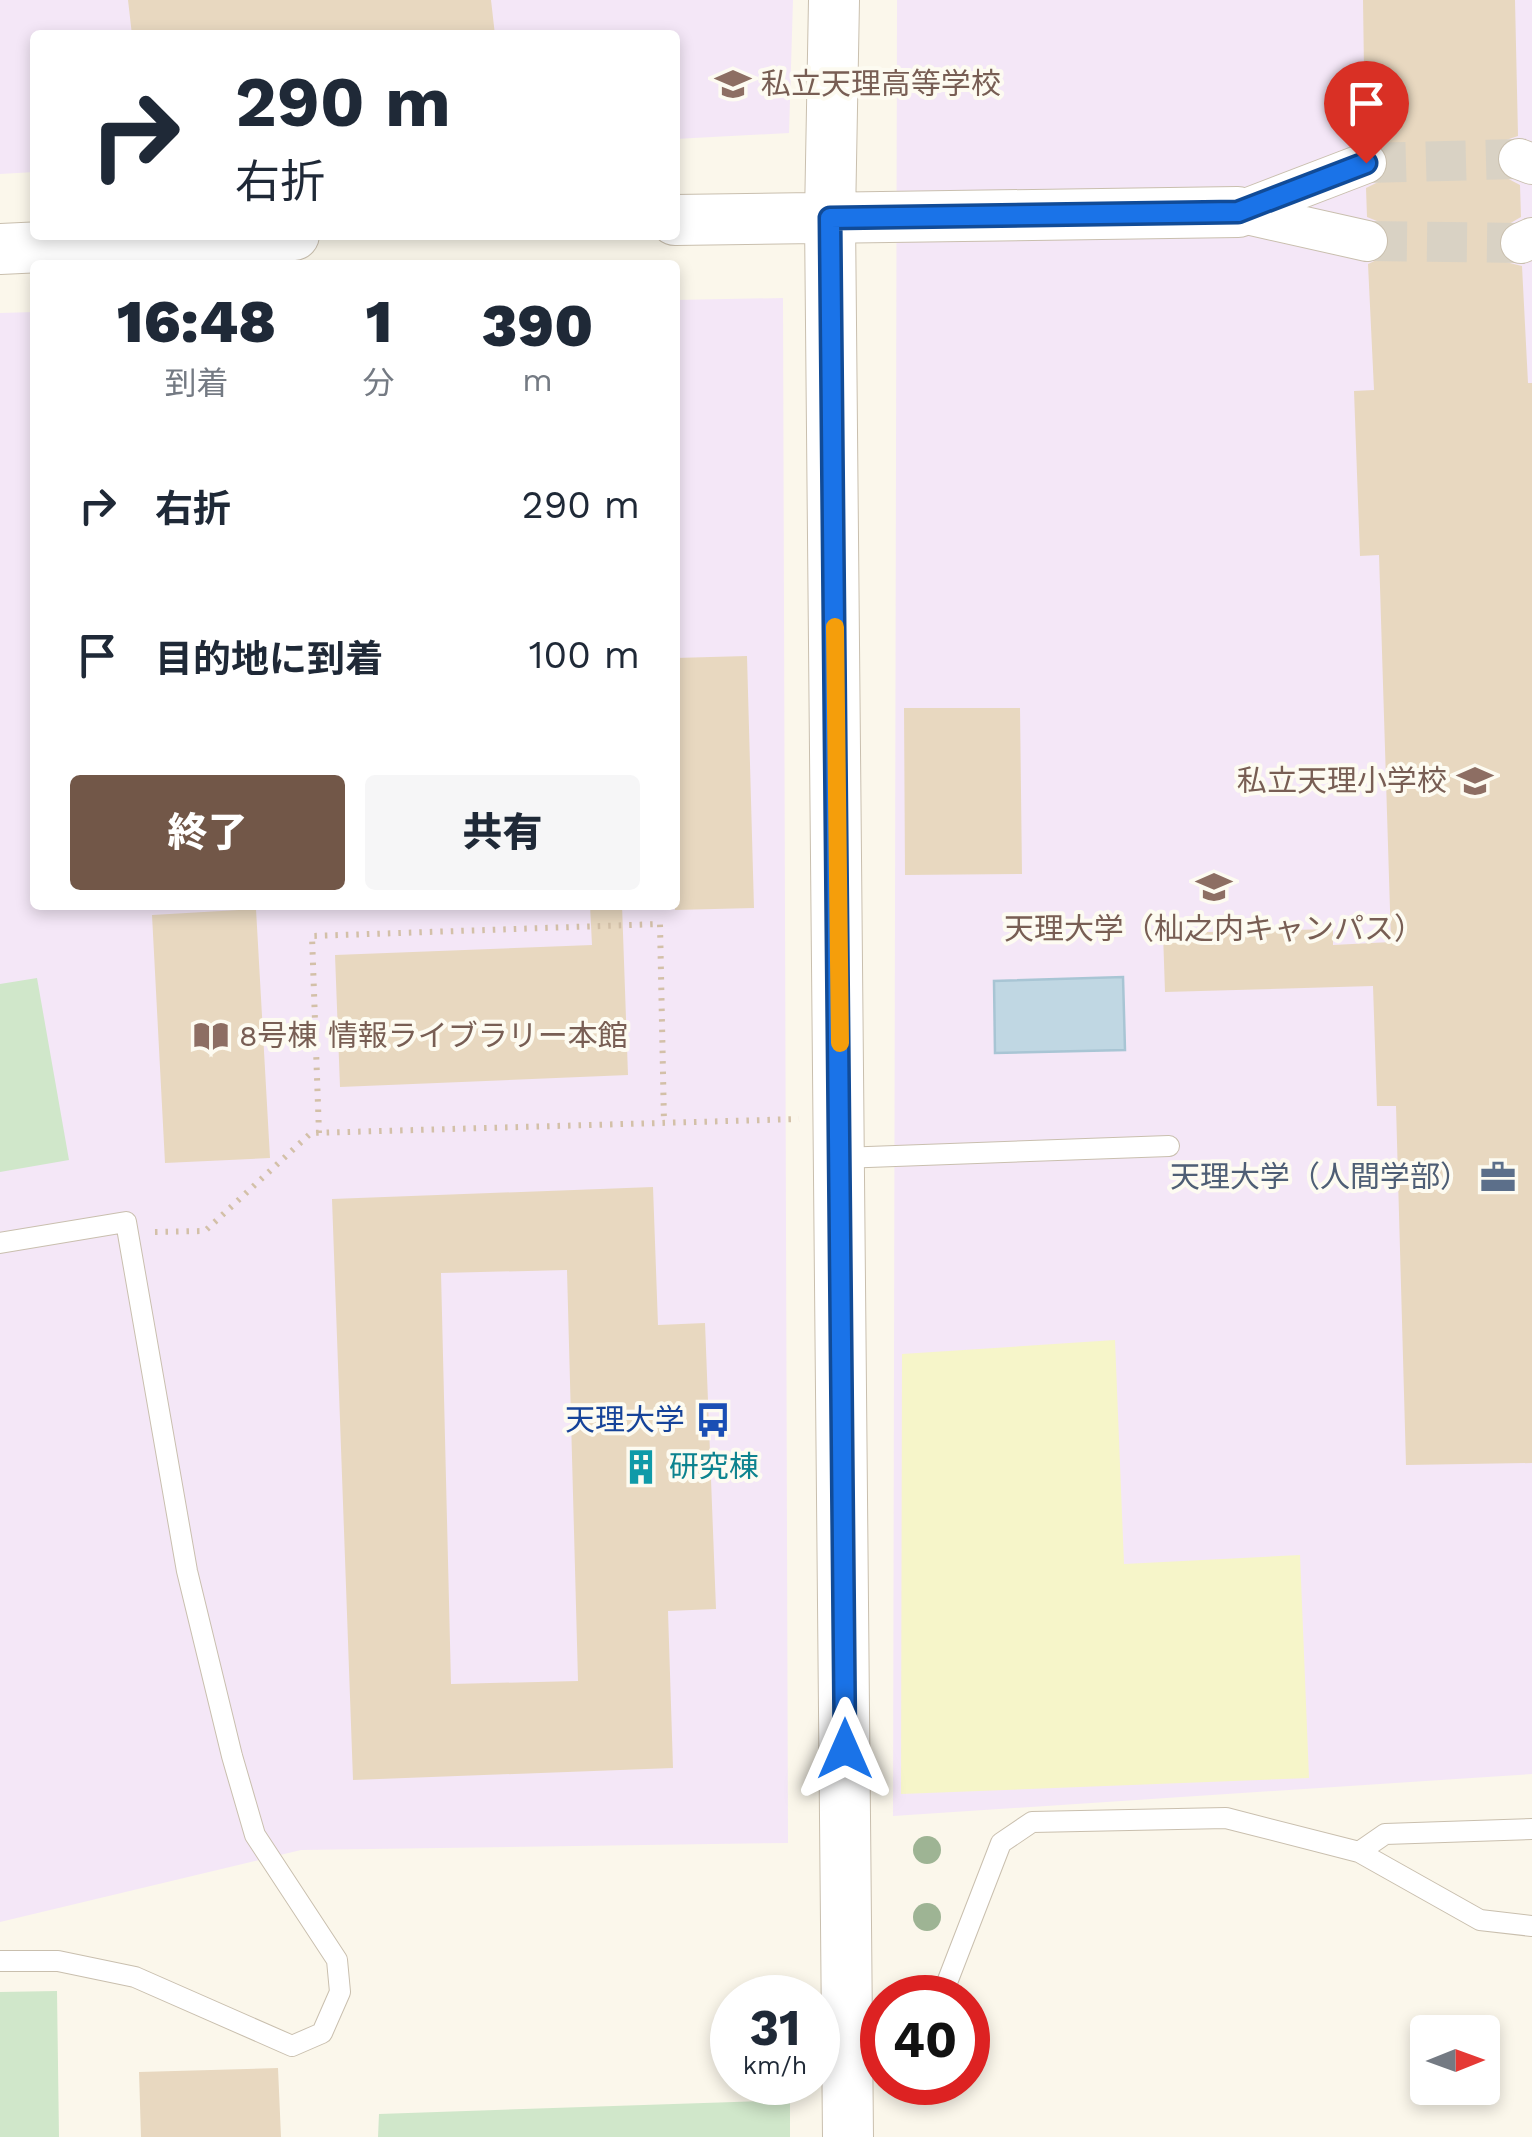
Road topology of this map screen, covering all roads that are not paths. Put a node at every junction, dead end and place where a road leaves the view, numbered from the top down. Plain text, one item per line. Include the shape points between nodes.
1 (834, 0) edge
2 (1366, 163) tunnel mouth
3 (1238, 212) junction
4 (830, 218) junction
5 (680, 220) edge
6 (189, 240) edge
7 (1367, 240) tunnel mouth
8 (0, 249) edge
9 (1168, 1146) dead end
10 (841, 1158) junction
11 (0, 1243) edge
12 (1532, 1829) edge
13 (1359, 1852) junction
14 (1532, 1926) edge
15 (0, 1961) edge
16 (863, 1975) edge
17 (950, 1975) edge
18 (860, 2064) edge
19 (848, 2137) edge

1 - 4 street
2 - 3 street
3 - 4 street
3 - 7 street
4 - 5 street
4 - 10 street
6 - 8 street
9 - 10 lane
10 - 16 street
11 - 15 lane via 126,1222 187,1571 232,1756 256,1836 337,1960 340,1992 322,2033 292,2046 134,1977 58,1961
12 - 13 lane via 1386,1834
13 - 14 lane via 1480,1920
13 - 17 lane via 1226,1818 1032,1822 1001,1843
18 - 19 street

